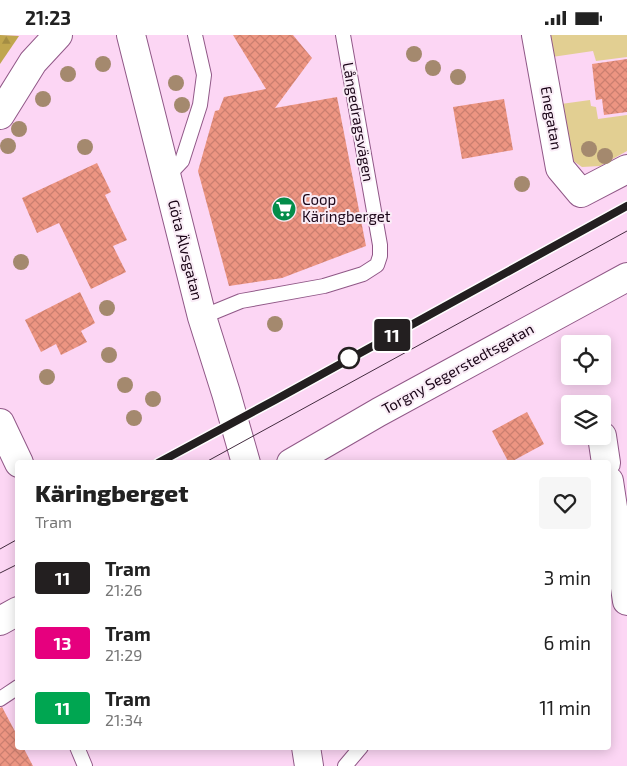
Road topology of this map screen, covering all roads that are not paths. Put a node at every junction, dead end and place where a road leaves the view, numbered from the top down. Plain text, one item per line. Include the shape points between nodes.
1 (58, 35) edge
2 (131, 35) edge
3 (195, 35) edge
4 (343, 35) edge
5 (536, 35) edge
6 (0, 115) edge
7 (627, 169) edge
8 (166, 177) junction
9 (627, 277) edge
10 (202, 317) junction
11 (0, 423) edge
12 (603, 445) edge
13 (18, 460) edge
14 (245, 460) edge
15 (296, 460) edge
16 (606, 460) edge
17 (611, 494) edge
18 (627, 601) edge
19 (15, 689) edge
20 (0, 699) edge
21 (78, 750) edge
22 (306, 750) edge
23 (358, 750) edge
24 (85, 766) edge
25 (309, 766) edge
26 (345, 766) edge

1 - 6 street via 33,62
2 - 8 street, Göta Älvsgatan
3 - 8 lane via 204,75 200,105 182,161
4 - 10 lane, Långedragsvägen via 380,245 377,265 363,274 324,286 241,301
5 - 7 street, Enegatan via 560,168 582,193
8 - 10 street, Göta Älvsgatan
9 - 15 street, Torgny Segerstedtsgatan
10 - 14 street, Göta Älvsgatan
11 - 13 street
12 - 16 street
17 - 18 street
19 - 20 lane
21 - 24 lane
22 - 25 street
23 - 26 lane

